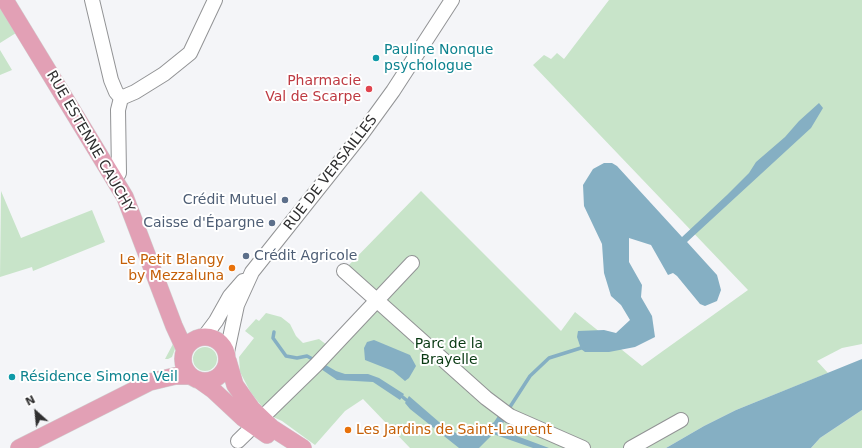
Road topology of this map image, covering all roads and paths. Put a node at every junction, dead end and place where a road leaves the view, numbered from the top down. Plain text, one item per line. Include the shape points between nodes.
1 (5, 0) edge
2 (92, 0) edge
3 (215, 0) edge
4 (452, 0) edge
5 (121, 98) junction
6 (115, 180) junction
7 (412, 263) dead end
8 (344, 271) dead end
9 (252, 272) junction
10 (378, 300) junction
11 (170, 314) junction
12 (202, 337) junction
13 (184, 351) junction
14 (227, 357) junction
15 (195, 378) junction
16 (150, 382) junction
17 (681, 420) dead end
18 (256, 421) junction
19 (238, 441) dead end
20 (19, 448) edge
21 (289, 448) edge
22 (303, 448) edge
23 (583, 448) edge
24 (631, 448) edge

1 - 6 main road, RUE ESTENNE CAUCHY
2 - 5 street via 111,80
3 - 5 street via 190,53 164,74
4 - 9 street, RUE DE VERSAILLES via 377,113
5 - 6 street via 118,110 119,173
6 - 11 main road, RUE ESTENNE CAUCHY via 134,216
7 - 10 street
8 - 10 street
9 - 12 street via 230,296 216,321
9 - 14 street, RUE DE VERSAILLES via 237,305
10 - 18 street via 319,362
10 - 23 street via 486,398 505,411
11 - 12 main road, RUE ESTENNE CAUCHY via 184,330
11 - 13 main road, RUE ESTENNE CAUCHY
12 - 13 main road via 190,342
12 - 14 main road via 218,340
13 - 15 main road via 184,364
13 - 16 main road
14 - 15 main road via 225,369 218,377 210,381
14 - 18 main road via 230,375 252,409
15 - 16 main road via 175,376
15 - 18 main road
16 - 20 main road
17 - 24 street
18 - 19 street
18 - 21 main road
18 - 22 main road

